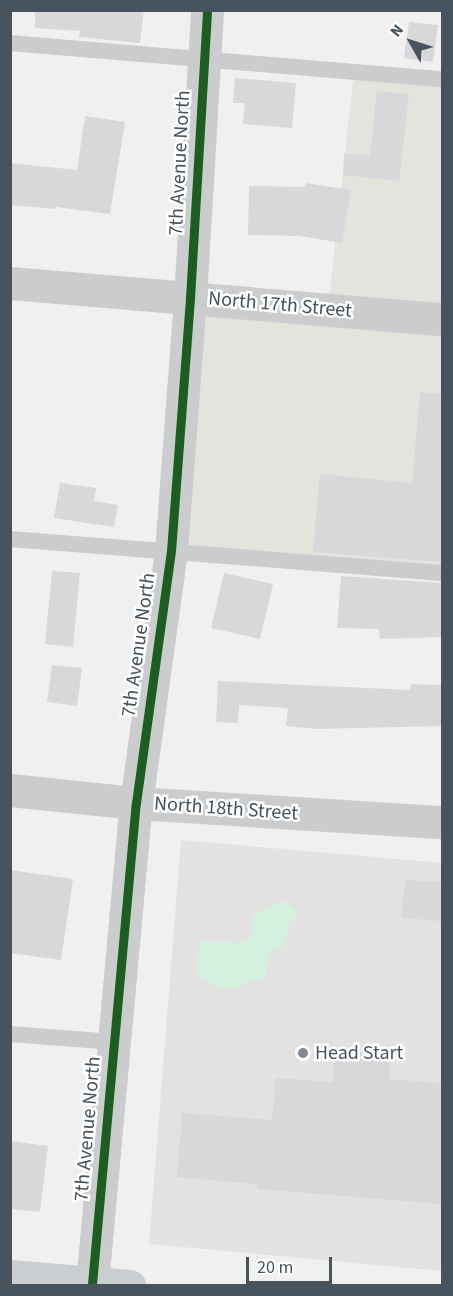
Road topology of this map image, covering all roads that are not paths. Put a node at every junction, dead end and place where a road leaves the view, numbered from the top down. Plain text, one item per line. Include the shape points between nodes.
1 (207, 10) edge
2 (10, 44) edge
3 (204, 58) junction
4 (442, 79) edge
5 (10, 282) edge
6 (190, 297) junction
7 (442, 319) edge
8 (10, 538) edge
9 (171, 551) junction
10 (442, 573) edge
11 (10, 790) edge
12 (136, 803) junction
13 (442, 822) edge
14 (10, 1034) edge
15 (114, 1042) junction
16 (10, 1276) edge
17 (92, 1284) junction
18 (130, 1286) edge

1 - 3 street, 7th Avenue North
2 - 3 lane
3 - 4 lane
3 - 6 street, 7th Avenue North
5 - 6 street, North 17th Street
6 - 7 street, North 17th Street
6 - 9 street, 7th Avenue North
8 - 9 lane
9 - 10 lane
9 - 12 street, 7th Avenue North
11 - 12 street, North 18th Street
12 - 13 street, North 18th Street
12 - 15 street, 7th Avenue North
14 - 15 lane
15 - 17 street, 7th Avenue North
16 - 17 street
17 - 18 street

